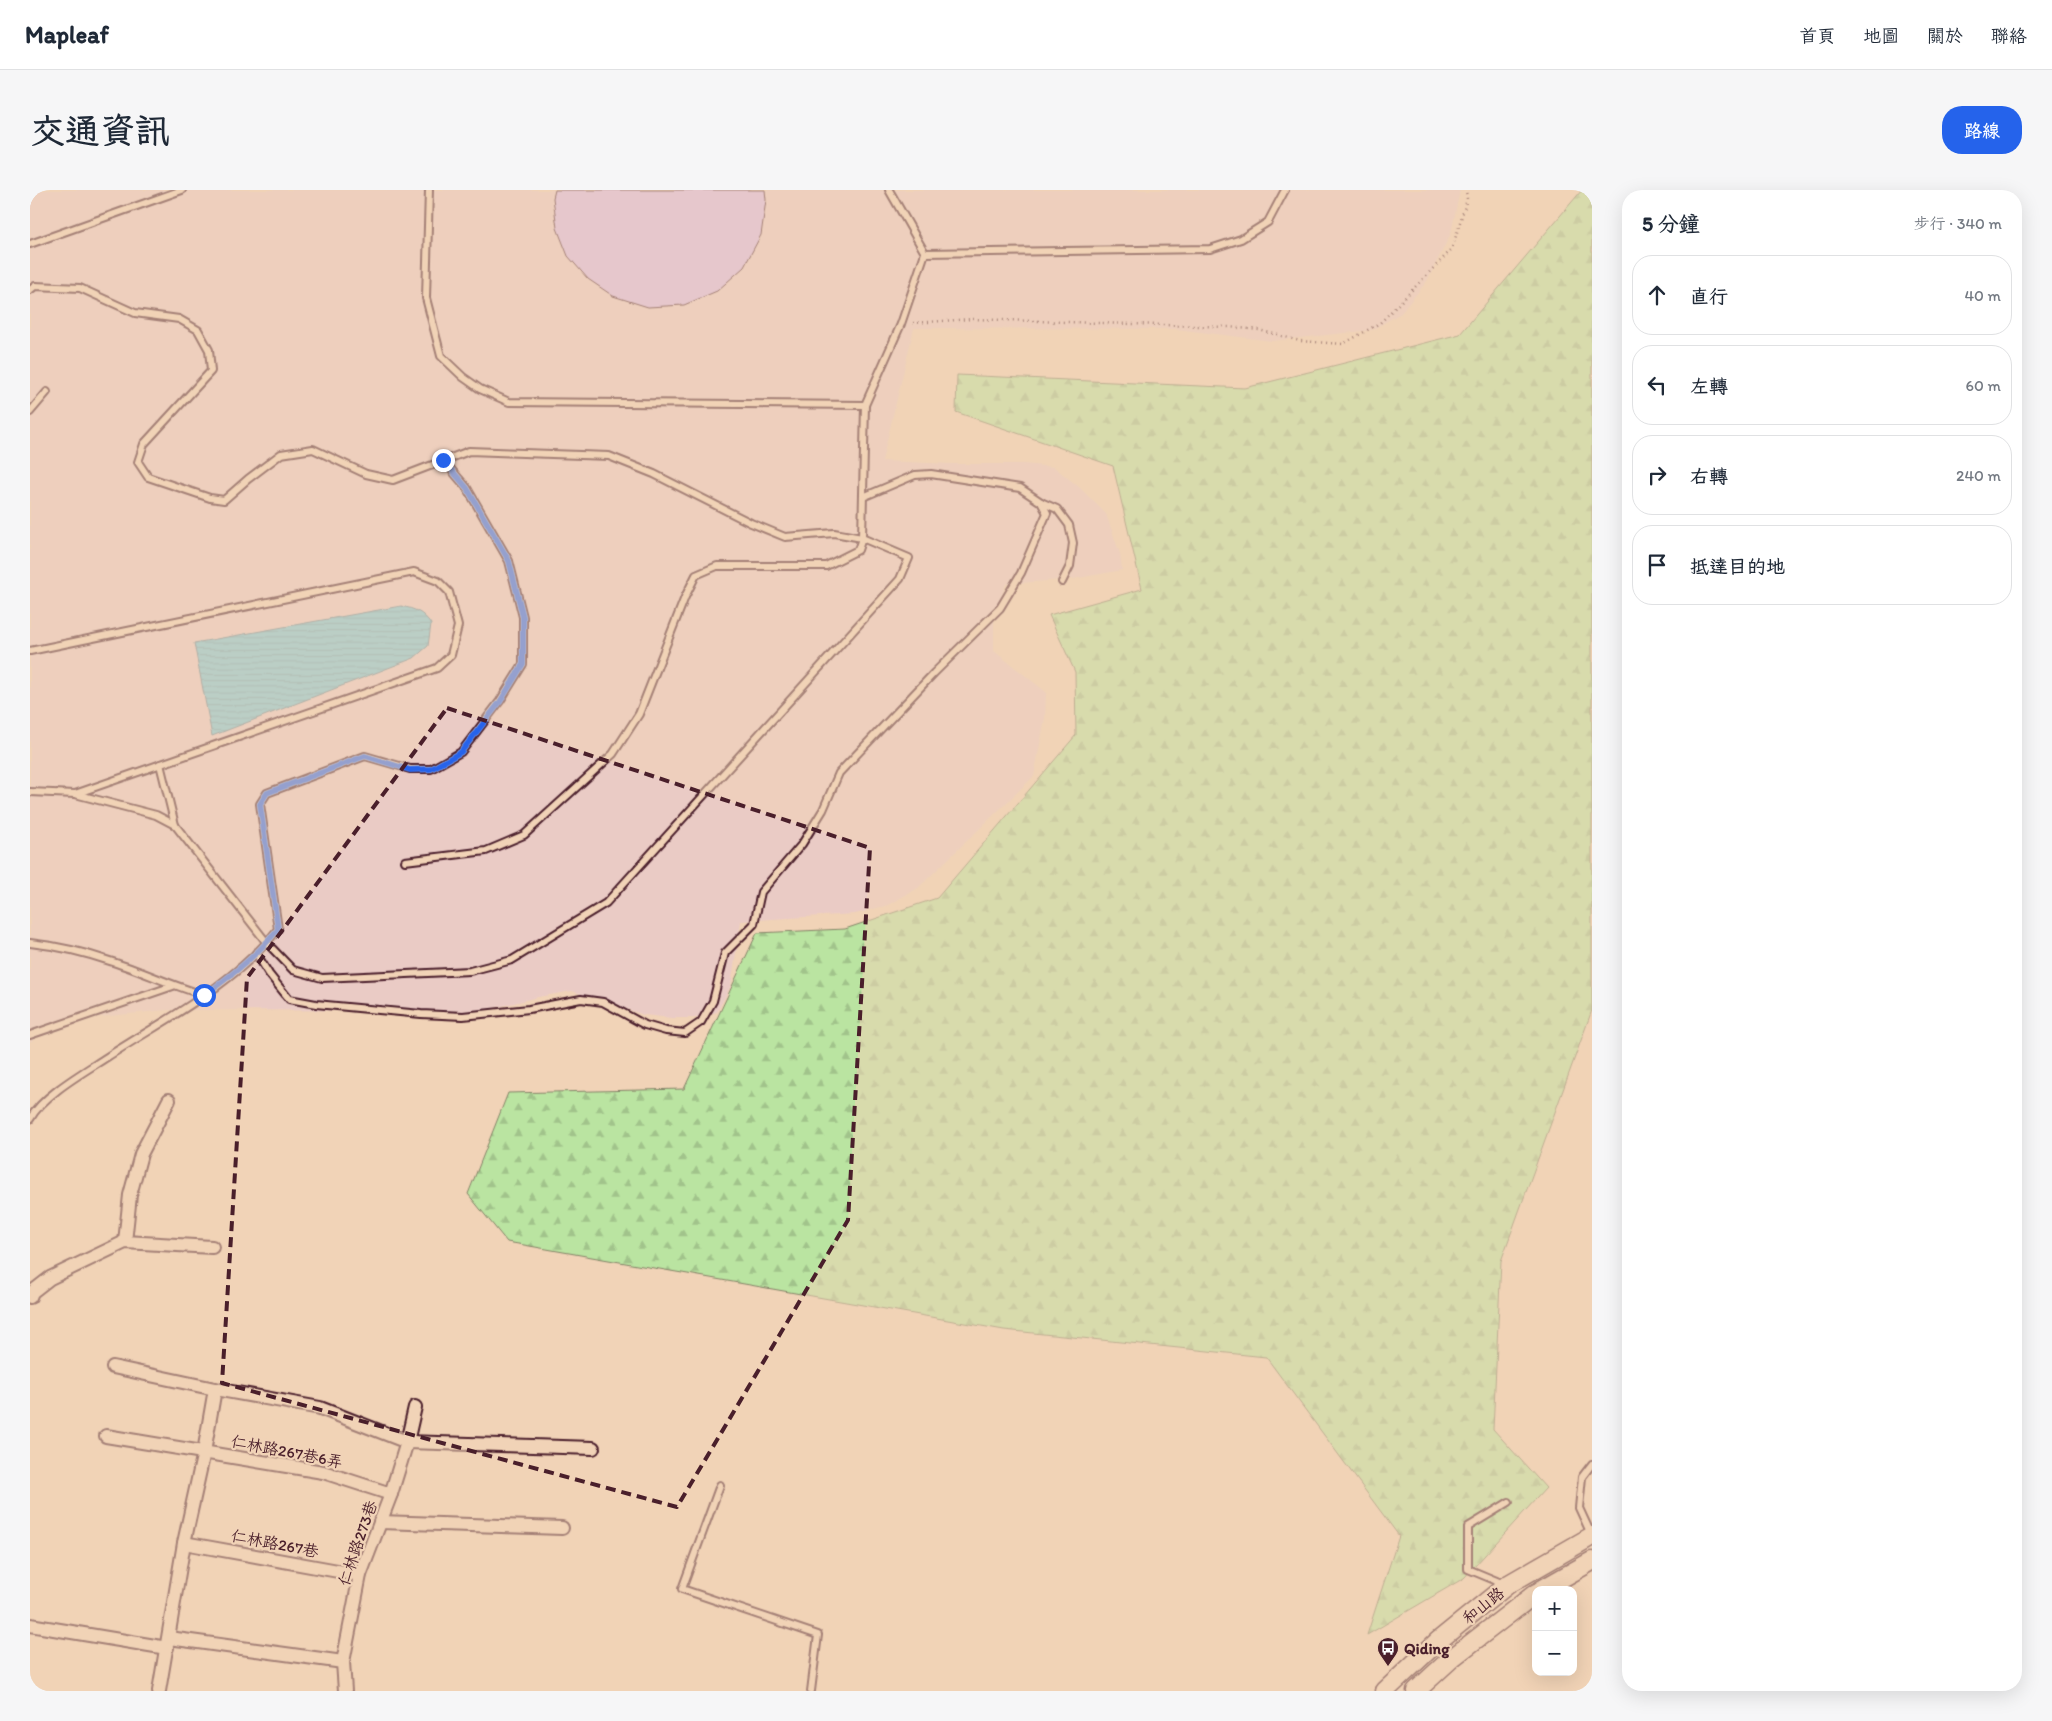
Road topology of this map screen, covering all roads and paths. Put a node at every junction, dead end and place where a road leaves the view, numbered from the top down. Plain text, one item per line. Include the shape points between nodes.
1 (182, 190) edge
2 (429, 190) edge
3 (889, 190) edge
4 (1285, 190) edge
5 (1466, 190) edge
6 (30, 244) edge
7 (925, 253) junction
8 (30, 290) edge
9 (901, 324) junction
10 (47, 392) dead end
11 (865, 405) junction
12 (30, 412) edge
13 (443, 460) junction
14 (863, 497) junction
15 (1041, 502) junction
16 (862, 538) junction
17 (1062, 582) dead end
18 (30, 651) edge
19 (160, 764) junction
20 (30, 792) edge
21 (75, 794) junction
22 (175, 825) junction
23 (405, 861) dead end
24 (30, 943) edge
25 (267, 943) junction
26 (256, 953) junction
27 (173, 986) junction
28 (204, 995) junction
29 (30, 1035) edge
30 (169, 1100) dead end
31 (30, 1119) edge
32 (125, 1242) junction
33 (212, 1247) dead end
34 (31, 1291) edge
35 (113, 1367) dead end
36 (215, 1389) junction
37 (415, 1407) dead end
38 (106, 1436) dead end
39 (407, 1442) junction
40 (593, 1448) dead end
41 (204, 1452) junction
42 (1592, 1464) edge
43 (720, 1485) dead end
44 (391, 1494) junction
45 (1509, 1502) dead end
46 (380, 1522) junction
47 (562, 1528) dead end
48 (1592, 1536) edge
49 (184, 1542) junction
50 (1592, 1561) edge
51 (360, 1575) junction
52 (1507, 1585) junction
53 (1548, 1586) edge
54 (1532, 1596) edge
55 (30, 1625) edge
56 (168, 1643) junction
57 (343, 1662) junction
58 (159, 1691) edge
59 (345, 1691) edge
60 (812, 1691) edge
61 (1385, 1691) edge
62 (1416, 1691) edge

1 - 6 lane
2 - 11 lane via 426,298 441,356 480,389 509,402
3 - 7 lane
4 - 7 lane via 1268,222 1241,239 1210,249
5 - 9 path via 1467,199 1452,249 1380,323 1343,344 1300,341 1229,326 971,319
7 - 9 lane
8 - 13 lane via 35,286 80,288 135,312 178,319 198,330 208,350 211,371 144,444 138,462 148,477 224,500 282,454 313,449 366,474 393,480
9 - 11 lane
10 - 12 lane
11 - 14 lane
13 - 16 lane via 469,451 609,456 785,537 834,533
13 - 25 lane via 467,488 509,561 523,617 523,664 500,702 461,752 431,769 410,770 365,756 267,793 260,804 278,929
14 - 15 lane via 915,475 931,474 1020,488
14 - 16 lane
15 - 17 lane via 1057,509 1069,525 1073,543 1070,566
15 - 26 lane via 1047,513 1021,574 1000,608 839,773 823,810 802,844 761,892 754,924 725,953 714,1001 701,1022 685,1033 666,1031 603,1002 581,999 530,1009 463,1016 289,999
16 - 23 lane via 858,550 826,566 718,566 696,575 639,714 613,754 524,835 486,851
16 - 25 lane via 909,558 900,578 606,903 512,960 470,971 322,978 293,970
18 - 19 lane via 414,572 438,581 449,592 458,626 451,655 437,668
19 - 21 lane
19 - 22 lane
20 - 21 lane
21 - 22 lane via 156,815
22 - 25 lane
24 - 27 lane via 113,962
25 - 26 lane
26 - 28 lane
27 - 28 lane
27 - 29 lane
28 - 31 lane via 66,1083
30 - 32 street via 141,1154 130,1195
32 - 33 street
32 - 34 street via 50,1278
35 - 36 street
36 - 39 street via 320,1408
36 - 41 street
37 - 39 street, 仁林路273巷
38 - 41 street, 仁林路267巷6弄
39 - 40 street
39 - 44 street, 仁林路273巷
41 - 44 street, 仁林路267巷6弄 via 323,1472
41 - 49 street
42 - 48 lane via 1582,1477 1580,1508
43 - 60 lane via 682,1589 818,1635
44 - 46 street, 仁林路273巷
45 - 52 lane via 1468,1527 1468,1569
46 - 47 street
46 - 51 street, 仁林路273巷
48 - 52 main road, 和山路
49 - 51 street, 仁林路267巷
49 - 56 street
50 - 53 main road
51 - 57 street, 仁林路273巷
52 - 61 main road, 和山路 via 1438,1641
54 - 62 main road, 和山路 via 1452,1658
55 - 56 street
56 - 57 street
56 - 58 street
57 - 59 street, 仁林路273巷

